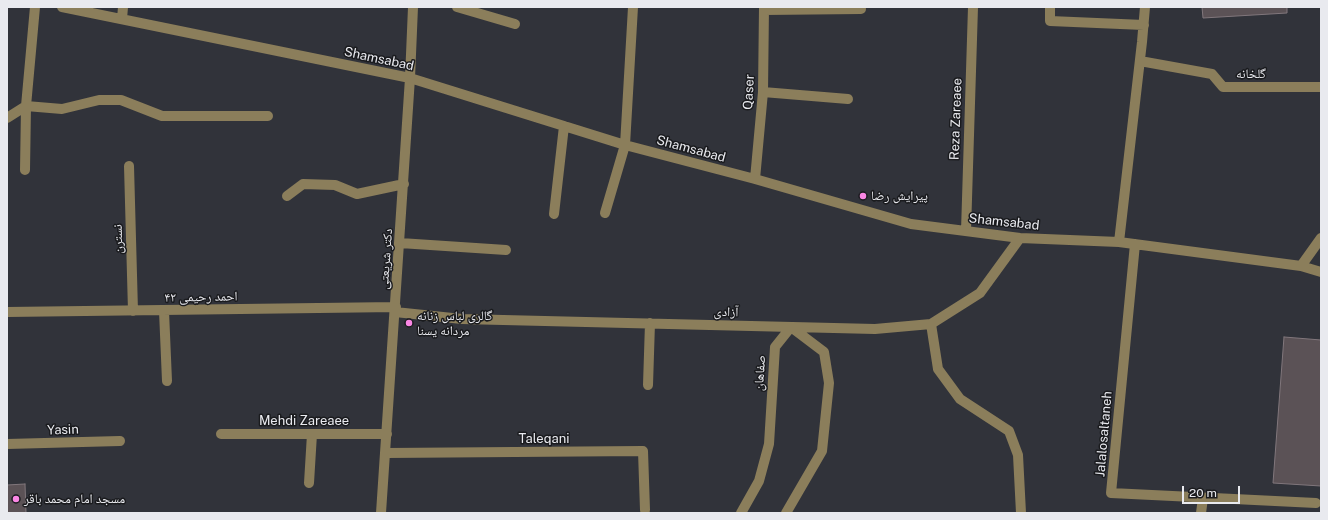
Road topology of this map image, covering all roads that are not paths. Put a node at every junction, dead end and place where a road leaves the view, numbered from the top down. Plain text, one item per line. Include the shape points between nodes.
1 (35, 7) edge
2 (62, 7) edge
3 (123, 7) edge
4 (413, 7) edge
5 (457, 7) edge
6 (633, 7) edge
7 (973, 7) edge
8 (1050, 7) edge
9 (1145, 7) edge
10 (861, 8) dead end
11 (764, 9) edge
12 (479, 10) edge
13 (122, 19) junction
14 (515, 24) dead end
15 (1144, 24) junction
16 (1140, 61) junction
17 (410, 78) junction
18 (1321, 87) edge
19 (763, 92) junction
20 (848, 99) dead end
21 (26, 106) junction
22 (268, 116) dead end
23 (7, 118) edge
24 (564, 126) junction
25 (625, 145) junction
26 (129, 166) dead end
27 (26, 170) dead end
28 (755, 179) junction
29 (404, 184) junction
30 (287, 196) dead end
31 (605, 213) dead end
32 (554, 214) dead end
33 (966, 231) junction
34 (1020, 238) junction
35 (1321, 238) edge
36 (1119, 242) junction
37 (400, 243) junction
38 (1135, 244) junction
39 (506, 250) dead end
40 (1301, 266) junction
41 (1321, 272) edge
42 (395, 310) junction
43 (133, 311) junction
44 (164, 311) junction
45 (7, 312) edge
46 (650, 323) junction
47 (931, 324) junction
48 (792, 327) junction
49 (167, 381) dead end
50 (648, 385) dead end
51 (221, 434) dead end
52 (312, 434) junction
53 (387, 434) junction
54 (120, 441) dead end
55 (7, 444) edge
56 (386, 452) junction
57 (309, 483) dead end
58 (1203, 498) junction
59 (1316, 503) dead end
60 (645, 510) dead end
61 (381, 513) edge
62 (741, 513) edge
63 (786, 513) edge
64 (1021, 513) edge
65 (1202, 513) edge

1 - 21 street
2 - 13 street, Shamsabad
3 - 13 street
4 - 17 street, دکتر شریعتی
5 - 12 street
6 - 25 street
7 - 33 street, Reza Zareaee
8 - 15 street via 1050,21
9 - 15 street
10 - 11 street
11 - 19 street, Qaser
12 - 14 street
13 - 17 street, Shamsabad
15 - 16 street
16 - 18 street, گلخانه via 1212,74 1223,87
16 - 36 street
17 - 24 street, Shamsabad
17 - 29 street, دکتر شریعتی
19 - 20 street
19 - 28 street, Qaser
21 - 22 street via 62,109 99,100 121,100 162,116
21 - 23 street
21 - 27 street
24 - 25 street, Shamsabad
24 - 32 street
25 - 28 street, Shamsabad
25 - 31 street
26 - 43 street, نسترن
28 - 33 street, Shamsabad via 911,224
29 - 30 street via 357,194 335,185 303,184
29 - 37 street, دکتر شریعتی
33 - 34 street, Shamsabad
34 - 36 street, Shamsabad
34 - 47 street, آزادی via 980,293
35 - 40 street
36 - 38 street, Shamsabad
37 - 39 street
37 - 42 street, دکتر شریعتی
38 - 40 street, Shamsabad
38 - 58 street, Jalalosaltaneh via 1111,493
40 - 41 street, Shamsabad
42 - 44 street, ۴۲ احمد رحیمی
42 - 46 street, آزادی via 462,319
42 - 53 street, دکتر شریعتی
43 - 44 street, ۴۲ احمد رحیمی
43 - 45 street, ۴۲ احمد رحیمی
44 - 49 street
46 - 48 street, آزادی
46 - 50 street
47 - 48 street, آزادی via 875,329
47 - 64 street via 938,369 960,399 1009,431 1018,455
48 - 62 street, صفاهان via 775,347 769,444 759,481
48 - 63 street via 824,352 829,383 822,451
51 - 52 street, Mehdi Zareaee
52 - 53 street, Mehdi Zareaee
52 - 57 street
53 - 56 street, دکتر شریعتی
54 - 55 street, Yasin
56 - 60 street, Taleqani via 643,451
56 - 61 street, دکتر شریعتی
58 - 59 street, Jalalosaltaneh
58 - 65 street

